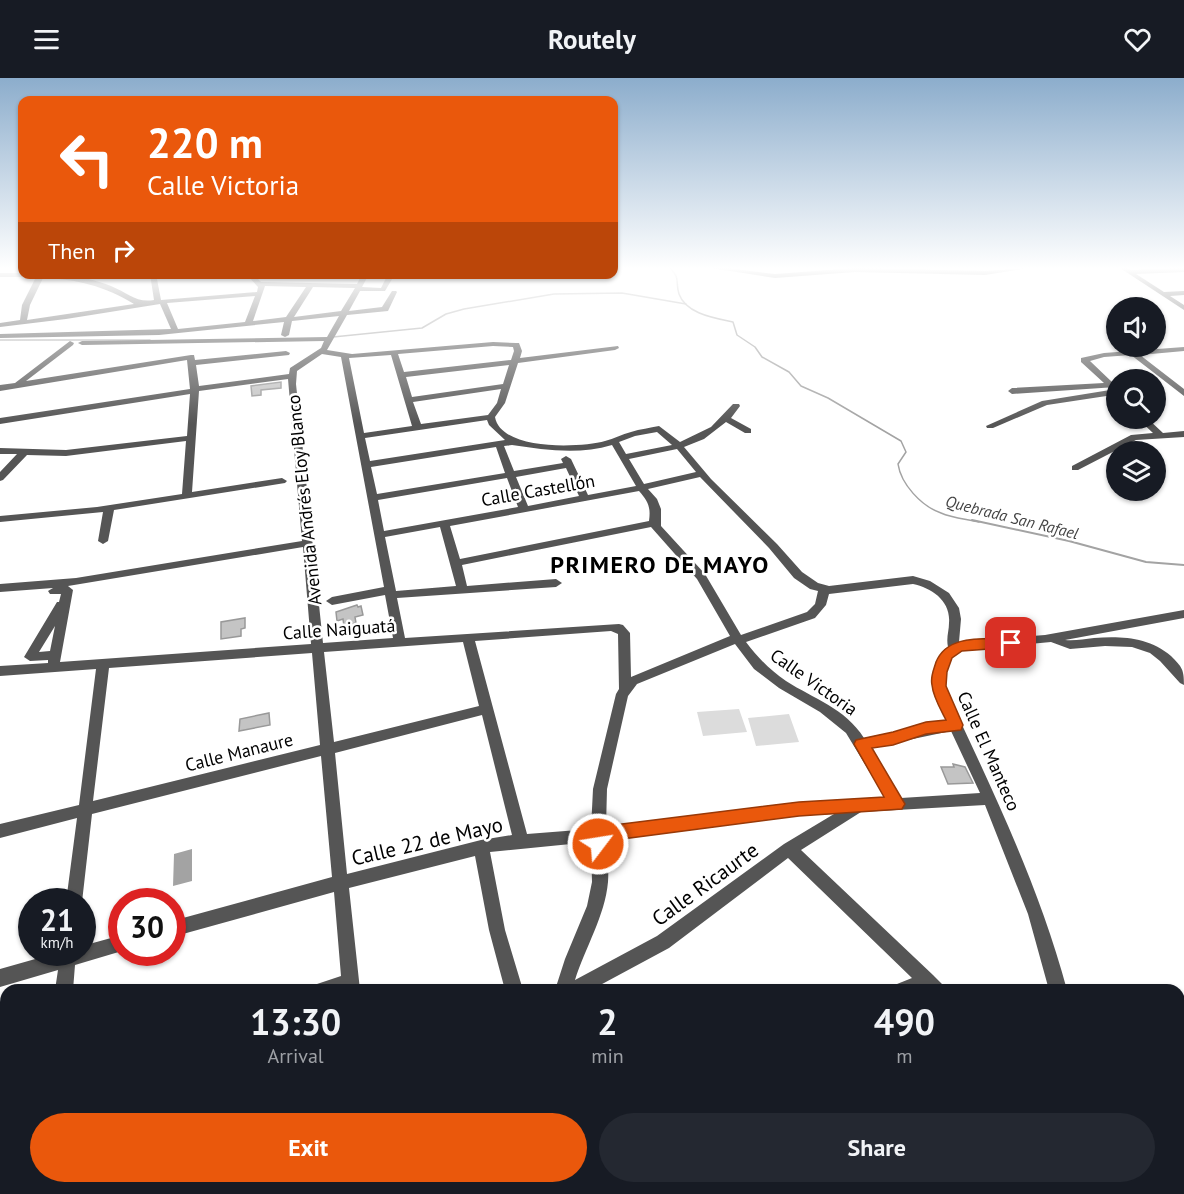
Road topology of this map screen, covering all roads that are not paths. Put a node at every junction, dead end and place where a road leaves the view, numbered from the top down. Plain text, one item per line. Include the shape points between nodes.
1 (37, 320) edge
2 (170, 320) edge
3 (249, 320) edge
4 (272, 320) edge
5 (289, 320) edge
6 (340, 320) edge
7 (24, 322) joint
8 (248, 323) junction
9 (0, 325) edge
10 (176, 332) junction
11 (0, 336) edge
12 (285, 338) junction
13 (329, 339) junction
14 (0, 344) edge
15 (70, 344) junction
16 (615, 348) dead end
17 (1184, 349) edge
18 (1166, 350) edge
19 (321, 351) junction
20 (286, 353) junction
21 (394, 353) junction
22 (1106, 355) edge
23 (345, 356) junction
24 (1138, 357) edge
25 (191, 360) junction
26 (515, 361) junction
27 (292, 373) junction
28 (401, 375) junction
29 (1184, 381) edge
30 (1166, 382) edge
31 (1169, 382) junction
32 (1106, 383) edge
33 (16, 385) junction
34 (507, 386) junction
35 (0, 388) edge
36 (1106, 388) edge
37 (194, 390) junction
38 (1012, 391) dead end
39 (1106, 391) edge
40 (1184, 393) edge
41 (409, 400) junction
42 (736, 406) dead end
43 (491, 417) junction
44 (725, 418) junction
45 (0, 421) edge
46 (990, 426) dead end
47 (417, 427) junction
48 (1153, 429) edge
49 (748, 431) dead end
50 (1184, 434) edge
51 (1160, 435) junction
52 (359, 436) junction
53 (191, 438) junction
54 (512, 442) junction
55 (615, 443) junction
56 (499, 444) junction
57 (679, 447) junction
58 (560, 448) junction
59 (0, 451) edge
60 (24, 452) junction
61 (624, 457) junction
62 (365, 465) junction
63 (569, 465) junction
64 (1075, 468) dead end
65 (702, 474) junction
66 (511, 475) junction
67 (0, 478) edge
68 (291, 479) junction
69 (642, 488) junction
70 (187, 496) junction
71 (372, 498) junction
72 (585, 498) junction
73 (109, 508) junction
74 (524, 508) junction
75 (0, 519) edge
76 (444, 523) junction
77 (654, 523) junction
78 (380, 535) junction
79 (103, 541) dead end
80 (308, 543) junction
81 (456, 563) junction
82 (556, 583) dead end
83 (0, 588) edge
84 (463, 590) junction
85 (824, 590) junction
86 (48, 592) dead end
87 (390, 592) junction
88 (66, 597) junction
89 (332, 601) dead end
90 (1184, 614) edge
91 (468, 638) junction
92 (1053, 638) junction
93 (738, 639) junction
94 (400, 642) junction
95 (319, 648) junction
96 (954, 648) junction
97 (55, 661) junction
98 (103, 663) junction
99 (0, 671) edge
100 (1184, 680) edge
101 (625, 688) junction
102 (487, 709) junction
103 (956, 725) junction
104 (861, 744) junction
105 (328, 749) junction
106 (989, 799) junction
107 (897, 804) junction
108 (858, 806) junction
109 (86, 809) junction
110 (0, 831) edge
111 (598, 835) junction
112 (522, 841) junction
113 (481, 847) junction
114 (789, 849) junction
115 (341, 882) junction
116 (76, 888) edge
117 (186, 925) edge
118 (37, 966) edge
119 (67, 966) edge
120 (0, 978) edge
121 (65, 984) edge
122 (351, 984) edge
123 (512, 984) edge
124 (566, 984) edge
125 (585, 984) edge
126 (929, 984) edge
127 (1056, 984) edge

1 - 7 street
2 - 10 street
3 - 8 street
4 - 8 street
5 - 12 street
6 - 13 street
7 - 9 street
8 - 10 street
10 - 11 street
12 - 13 street
12 - 15 street
12 - 20 street
13 - 19 street
14 - 15 street
15 - 33 street
16 - 26 street
17 - 18 street
19 - 23 street
19 - 27 street
20 - 25 street
20 - 27 street, Avenida Andrés Eloy Blanco
21 - 23 street
21 - 26 street via 506,344 517,347
21 - 28 street
22 - 32 street via 1084,360
23 - 52 street
24 - 31 street
25 - 33 street
25 - 37 street
26 - 28 street
26 - 34 street
27 - 37 street
27 - 68 street, Avenida Andrés Eloy Blanco
28 - 41 street
29 - 31 street
30 - 31 street
31 - 40 street
33 - 35 street
34 - 41 street
34 - 43 street
36 - 38 street
37 - 45 street
37 - 53 street
39 - 46 street via 1045,403
41 - 47 street
42 - 44 street
43 - 47 street
43 - 54 street via 492,423
44 - 49 street
44 - 57 street
47 - 52 street
48 - 51 street
50 - 51 street
51 - 64 street via 1134,437
52 - 62 street
53 - 60 street via 66,453
53 - 70 street
54 - 56 street
54 - 58 street
55 - 57 street via 633,434 660,429
55 - 58 street
55 - 61 street
56 - 62 street
56 - 66 street
57 - 61 street
57 - 65 street
58 - 63 street
59 - 60 street
60 - 67 street
61 - 69 street
62 - 71 street
63 - 66 street
63 - 72 street
65 - 69 street, Calle Castellón
65 - 85 street via 798,575
66 - 71 street
66 - 74 street
68 - 70 street
68 - 80 street, Avenida Andrés Eloy Blanco
69 - 72 street, Calle Castellón
69 - 77 street via 656,509
70 - 73 street
71 - 78 street
72 - 74 street, Calle Castellón
73 - 75 street
73 - 79 street
74 - 76 street, Calle Castellón
76 - 78 street, Calle Castellón
76 - 81 street
77 - 81 street
77 - 93 street, Calle Victoria via 701,577
78 - 87 street
80 - 83 street via 76,582
80 - 95 street, Avenida Andrés Eloy Blanco
81 - 84 street
82 - 84 street
84 - 87 street
85 - 93 street via 820,605 810,615
85 - 96 street via 913,580 928,584 946,597 954,610
86 - 88 street via 67,590
87 - 89 street
87 - 94 street
88 - 97 street
88 - 97 street via 30,657
90 - 92 street
91 - 94 street, Calle Naiguatá
91 - 101 street, Calle Naiguatá via 619,628 624,634
91 - 102 street
92 - 96 street
92 - 100 street via 1067,645 1120,642 1149,647 1164,655
93 - 101 street via 633,681
93 - 104 street, Calle Victoria via 764,672 832,713
94 - 95 street, Calle Naiguatá
95 - 98 street, Calle Naiguatá
95 - 105 street, Avenida Andrés Eloy Blanco
96 - 103 street, Calle El Manteco via 946,655 939,681
97 - 98 street, Calle Naiguatá
97 - 99 street, Calle Naiguatá
98 - 109 street
101 - 111 street via 600,789
102 - 105 street, Calle Manaure
102 - 112 street
103 - 104 street
103 - 106 street, Calle El Manteco
104 - 107 street, Calle Victoria
105 - 109 street, Calle Manaure
105 - 115 street, Avenida Andrés Eloy Blanco
106 - 107 street, Calle 22 de Mayo
106 - 127 street, Calle El Manteco via 1037,911
107 - 108 street, Calle 22 de Mayo
108 - 111 street, Calle 22 de Mayo via 773,811
108 - 114 street, Calle Ricaurte
109 - 110 street, Calle Manaure
109 - 116 street
111 - 112 street, Calle 22 de Mayo
111 - 124 street via 598,892
112 - 113 street, Calle 22 de Mayo
113 - 115 street, Calle 22 de Mayo
113 - 123 street
114 - 125 street, Calle Ricaurte via 663,942
114 - 126 street
115 - 117 street, Calle 22 de Mayo
115 - 122 street, Avenida Andrés Eloy Blanco
118 - 120 street
119 - 121 street

